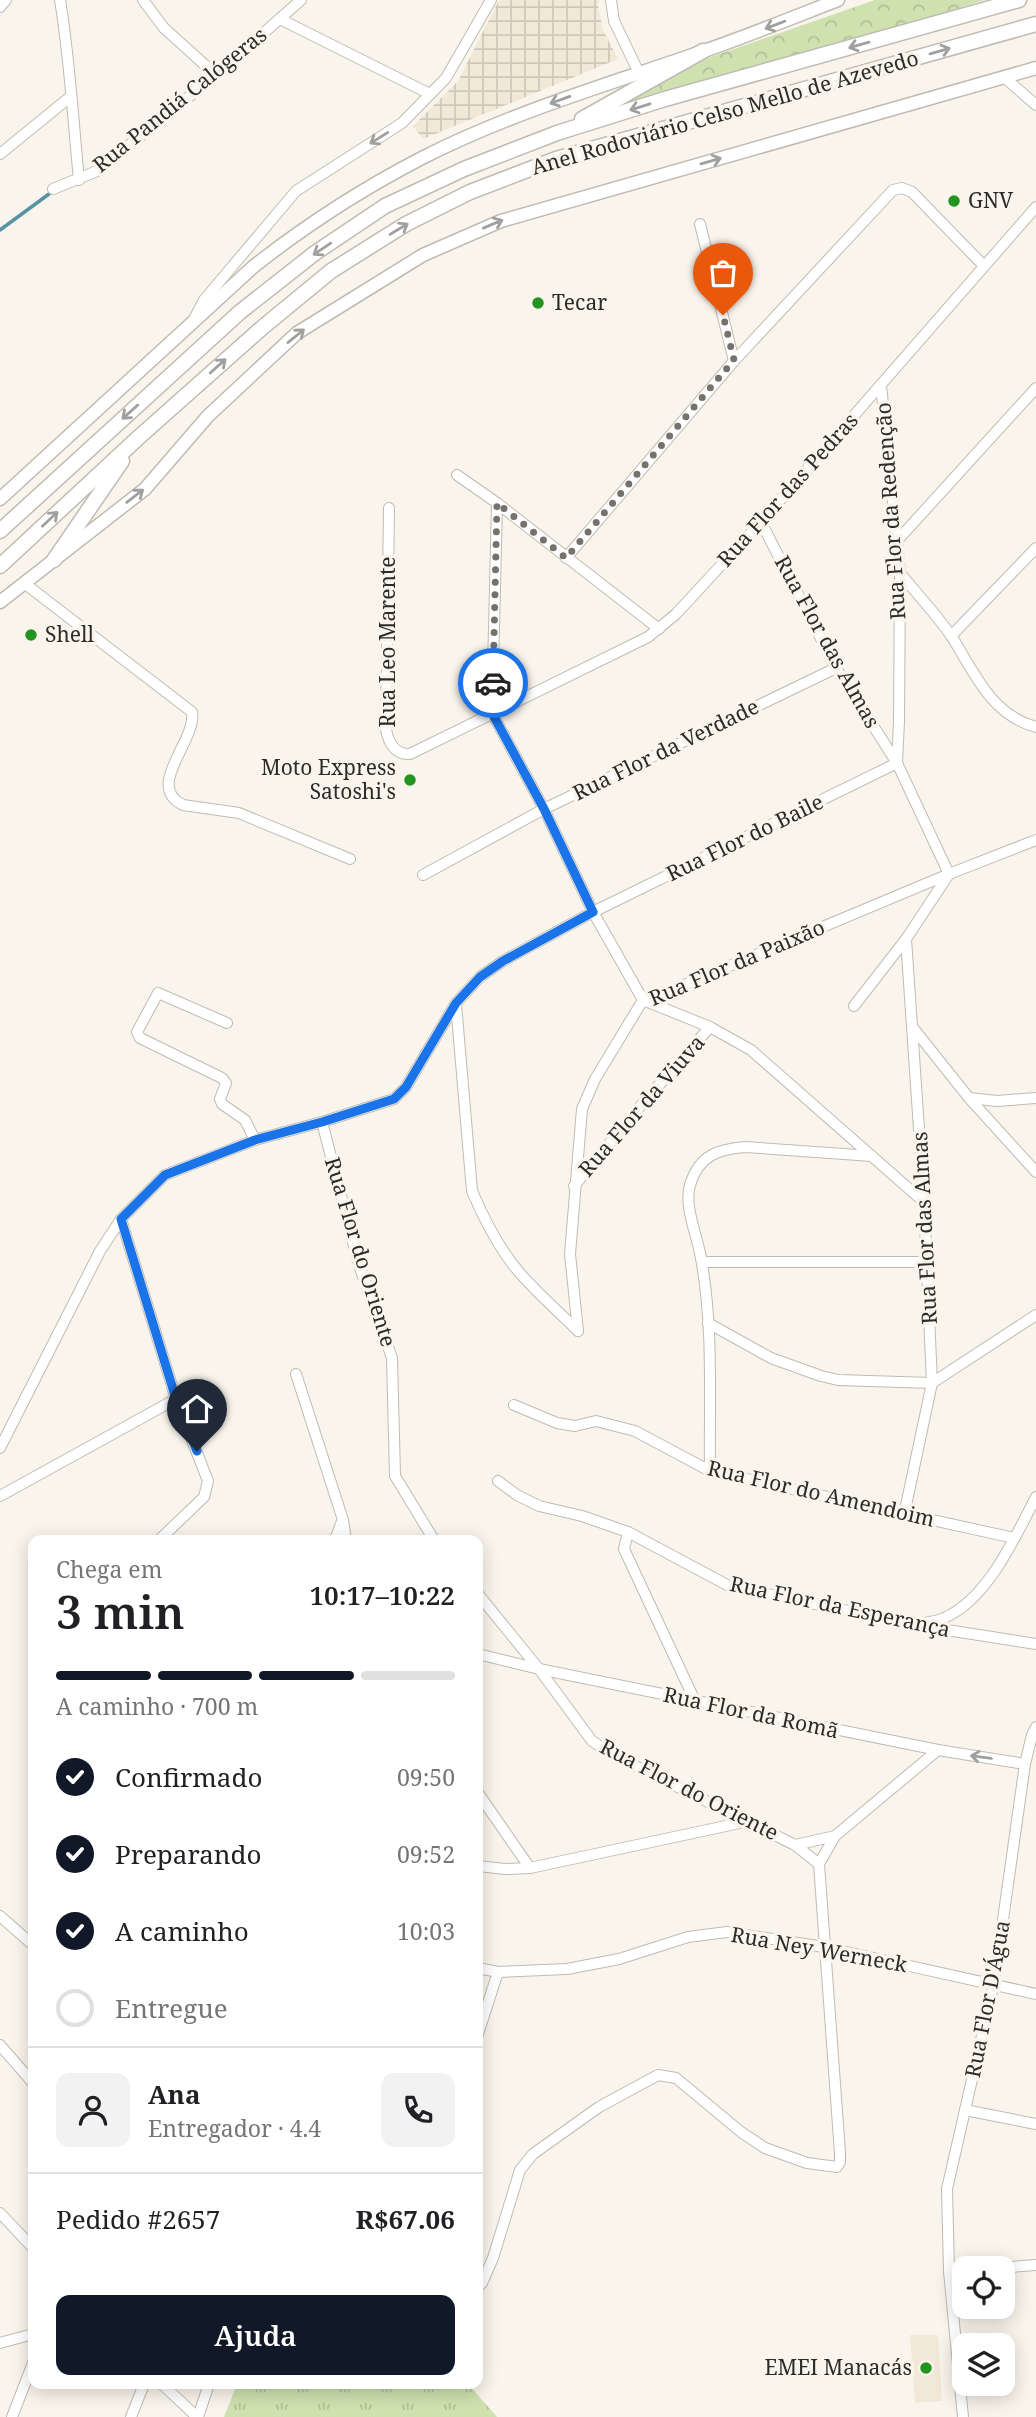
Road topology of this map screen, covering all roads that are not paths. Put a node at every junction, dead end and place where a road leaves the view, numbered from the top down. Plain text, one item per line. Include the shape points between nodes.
1 (6, 0) edge
2 (60, 0) edge
3 (143, 0) edge
4 (301, 0) edge
5 (491, 0) edge
6 (611, 0) edge
7 (838, 0) edge
8 (1019, 0) edge
9 (0, 7) edge
10 (280, 19) junction
11 (1036, 24) edge
12 (703, 51) junction
13 (1036, 68) edge
14 (638, 71) junction
15 (216, 75) junction
16 (1004, 77) junction
17 (430, 94) junction
18 (70, 97) junction
19 (1036, 105) edge
20 (556, 133) junction
21 (0, 154) edge
22 (79, 180) junction
23 (53, 189) dead end
24 (1036, 207) edge
25 (700, 224) dead end
26 (984, 267) junction
27 (192, 321) junction
28 (734, 360) junction
29 (881, 385) junction
30 (1036, 388) edge
31 (139, 437) junction
32 (457, 475) dead end
33 (0, 499) edge
34 (497, 503) junction
35 (389, 508) dead end
36 (761, 522) junction
37 (0, 531) edge
38 (895, 543) junction
39 (1036, 548) edge
40 (566, 558) junction
41 (54, 560) junction
42 (0, 566) edge
43 (900, 573) junction
44 (24, 583) junction
45 (0, 602) edge
46 (659, 629) junction
47 (951, 636) junction
48 (836, 668) junction
49 (492, 713) junction
50 (1036, 727) edge
51 (897, 763) junction
52 (544, 809) junction
53 (1036, 840) edge
54 (350, 859) dead end
55 (948, 874) junction
56 (423, 875) dead end
57 (593, 912) junction
58 (906, 939) junction
59 (643, 1000) junction
60 (456, 1003) junction
61 (854, 1006) dead end
62 (226, 1023) dead end
63 (710, 1027) junction
64 (913, 1028) junction
65 (969, 1098) junction
66 (1036, 1098) edge
67 (322, 1122) junction
68 (255, 1140) junction
69 (872, 1156) junction
70 (1036, 1172) edge
71 (574, 1186) junction
72 (925, 1202) junction
73 (121, 1219) junction
74 (702, 1262) junction
75 (928, 1262) junction
76 (1036, 1315) edge
77 (708, 1323) junction
78 (296, 1374) dead end
79 (932, 1383) junction
80 (176, 1399) junction
81 (514, 1405) dead end
82 (0, 1448) edge
83 (710, 1471) junction
84 (498, 1481) dead end
85 (0, 1496) edge
86 (1036, 1497) edge
87 (904, 1515) junction
88 (343, 1520) junction
89 (628, 1532) junction
90 (164, 1535) edge
91 (337, 1535) edge
92 (345, 1535) edge
93 (431, 1535) edge
94 (1014, 1538) junction
95 (483, 1600) edge
96 (915, 1625) junction
97 (1036, 1644) edge
98 (483, 1655) edge
99 (539, 1669) junction
100 (695, 1701) junction
101 (1036, 1727) edge
102 (937, 1751) junction
103 (1026, 1764) junction
104 (483, 1800) edge
105 (750, 1821) junction
106 (835, 1836) junction
107 (796, 1845) junction
108 (819, 1864) junction
109 (483, 1867) edge
110 (530, 1868) junction
111 (0, 1916) edge
112 (28, 1941) edge
113 (824, 1947) junction
114 (483, 1969) edge
115 (498, 1972) junction
116 (994, 1983) junction
117 (1036, 1994) edge
118 (483, 2018) edge
119 (0, 2045) edge
120 (28, 2077) edge
121 (965, 2110) junction
122 (1036, 2124) edge
123 (0, 2213) edge
124 (28, 2243) edge
125 (1036, 2265) edge
126 (1015, 2267) edge
127 (949, 2271) junction
128 (952, 2271) edge
129 (483, 2281) edge
130 (28, 2335) edge
131 (0, 2343) edge
132 (28, 2376) edge
133 (142, 2389) edge
134 (167, 2389) edge
135 (207, 2389) edge
136 (12, 2417) edge
137 (131, 2417) edge
138 (198, 2417) edge
139 (962, 2417) edge

1 - 9 street
2 - 18 street
3 - 15 street via 164,28
4 - 10 street, Rua Pandiá Calógeras
5 - 17 street via 446,78
6 - 14 street via 614,21
7 -> 12 main road
8 -> 20 highway, Anel Rodoviário Celso Mello de Azevedo
10 - 15 street, Rua Pandiá Calógeras
10 - 17 street
31 -> 11 highway, Anel Rodoviário Celso Mello de Azevedo via 331,271 406,224 470,192 556,159
12 - 14 main road
12 - 20 highway
13 - 16 main road, Anel Rodoviário Celso Mello de Azevedo
14 -> 27 main road via 506,120 364,189 290,237
15 - 22 street, Rua Pandiá Calógeras via 97,172
16 - 19 street
41 -> 16 main road, Anel Rodoviário Celso Mello de Azevedo via 145,489 208,416 297,333 423,255 501,221
17 -> 27 street via 402,123 296,191 204,299
18 - 21 street
18 - 22 street
20 -> 37 highway, Anel Rodoviário Celso Mello de Azevedo via 385,206 315,253 240,312
22 - 23 street, Rua Pandiá Calógeras
24 - 26 street, Rua Flor das Pedras
25 - 28 street
26 - 28 street via 918,197 897,188
26 - 29 street, Rua Flor das Pedras
27 - 33 main road
28 - 40 street
29 - 36 street, Rua Flor das Pedras
29 - 38 street, Rua Flor da Redenção
30 - 38 street
31 - 41 highway
42 -> 31 highway, Anel Rodoviário Celso Mello de Azevedo
32 - 34 street
34 - 40 street
34 - 49 street
35 - 49 street, Rua Leo Marente via 387,737 395,749 410,754
36 - 46 street, Rua Flor das Pedras
36 - 48 street, Rua Flor das Almas
38 - 43 street, Rua Flor da Redenção
39 - 47 street
40 - 46 street
41 - 44 main road, Anel Rodoviário Celso Mello de Azevedo
43 - 47 street
43 - 51 street, Rua Flor da Redenção
44 - 45 main road, Anel Rodoviário Celso Mello de Azevedo
44 - 54 street via 192,712 193,725 169,776 169,790 177,802 239,813
46 - 49 street, Rua Flor das Pedras
47 - 50 street via 992,699 1014,718
48 - 51 street, Rua Flor das Almas
48 - 52 street, Rua Flor da Verdade
49 - 52 street
51 - 55 street, Rua Flor das Almas
51 - 57 street, Rua Flor do Baile
52 - 56 street, Rua Flor da Verdade
52 - 57 street
53 - 55 street, Rua Flor da Paixão
55 - 58 street
55 - 59 street, Rua Flor da Paixão
57 - 59 street
57 - 60 street, Rua Flor do Baile via 503,961
58 - 61 street
58 - 64 street, Rua Flor das Almas
59 - 63 street
59 - 71 street, Rua Flor da Paixão via 588,1093 580,1122
60 - 67 street, Rua Flor do Baile via 400,1094
60 - 71 street, Rua Flor da Paixão via 472,1191 506,1255 579,1331 570,1254
62 - 68 street via 158,993 137,1032 140,1038 222,1078 226,1083 222,1104 245,1119
63 - 69 street via 751,1050
63 - 71 street, Rua Flor da Viuva
64 - 65 street
64 - 72 street, Rua Flor das Almas
65 - 66 street
65 - 70 street
67 - 68 street, Rua Flor do Baile
67 - 93 street, Rua Flor do Oriente via 359,1265 392,1358 395,1476
68 - 73 street, Rua Flor do Baile via 165,1175
69 - 72 street
69 - 74 street via 746,1147 716,1151 707,1157 689,1188
72 - 75 street, Rua Flor das Almas
73 - 80 street
73 - 82 street, Rua Flor do Baile via 100,1251
74 - 75 street
74 - 77 street
75 - 79 street, Rua Flor das Almas
76 - 79 street
77 - 79 street via 771,1358 821,1376
77 - 83 street
78 - 88 street
79 - 87 street, Rua Flor das Almas
80 - 85 street
80 - 90 street via 208,1476 197,1505
81 - 83 street, Rua Flor do Amendoim via 557,1423 575,1426 596,1421 635,1431
83 - 87 street, Rua Flor do Amendoim
84 - 89 street, Rua Flor da Esperança via 539,1506
86 - 94 street
87 - 94 street, Rua Flor do Amendoim
88 - 91 street
88 - 92 street
89 - 96 street, Rua Flor da Esperança via 729,1586
89 - 100 street via 624,1549
94 - 96 street via 997,1569 958,1611
95 - 99 street, Rua Flor do Oriente
96 - 97 street, Rua Flor da Esperança
98 - 99 street, Rua Flor da Romã
99 - 100 street, Rua Flor da Romã
99 - 105 street, Rua Flor do Oriente via 592,1741
100 - 102 street, Rua Flor da Romã
101 - 103 street, Rua Flor D'Água
103 -> 102 street, Rua Flor da Romã
102 - 106 street, Rua Flor do Oriente
103 - 116 street, Rua Flor D'Água
104 - 110 street
105 - 107 street, Rua Flor do Oriente
105 - 110 street
106 - 107 street, Rua Flor do Oriente
106 - 108 street
107 - 108 street
108 - 113 street
109 - 110 street
111 - 112 street
113 - 115 street, Rua Ney Werneck via 727,1933 688,1937 619,1959 567,1969
113 - 116 street, Rua Ney Werneck
113 - 129 street via 840,2153 837,2167 765,2148 676,2078 658,2075 589,2113 533,2154 520,2171
114 - 115 street, Rua Ney Werneck
115 - 118 street
116 - 117 street, Rua Ney Werneck
116 - 121 street, Rua Flor D'Água
119 - 120 street
121 - 122 street
121 - 127 street, Rua Flor D'Água via 947,2189
123 - 124 street
125 - 126 street
127 - 128 street
127 - 139 street, Rua Flor D'Água
130 - 131 street
132 - 136 street
133 - 137 street
134 - 138 street
135 - 138 street

